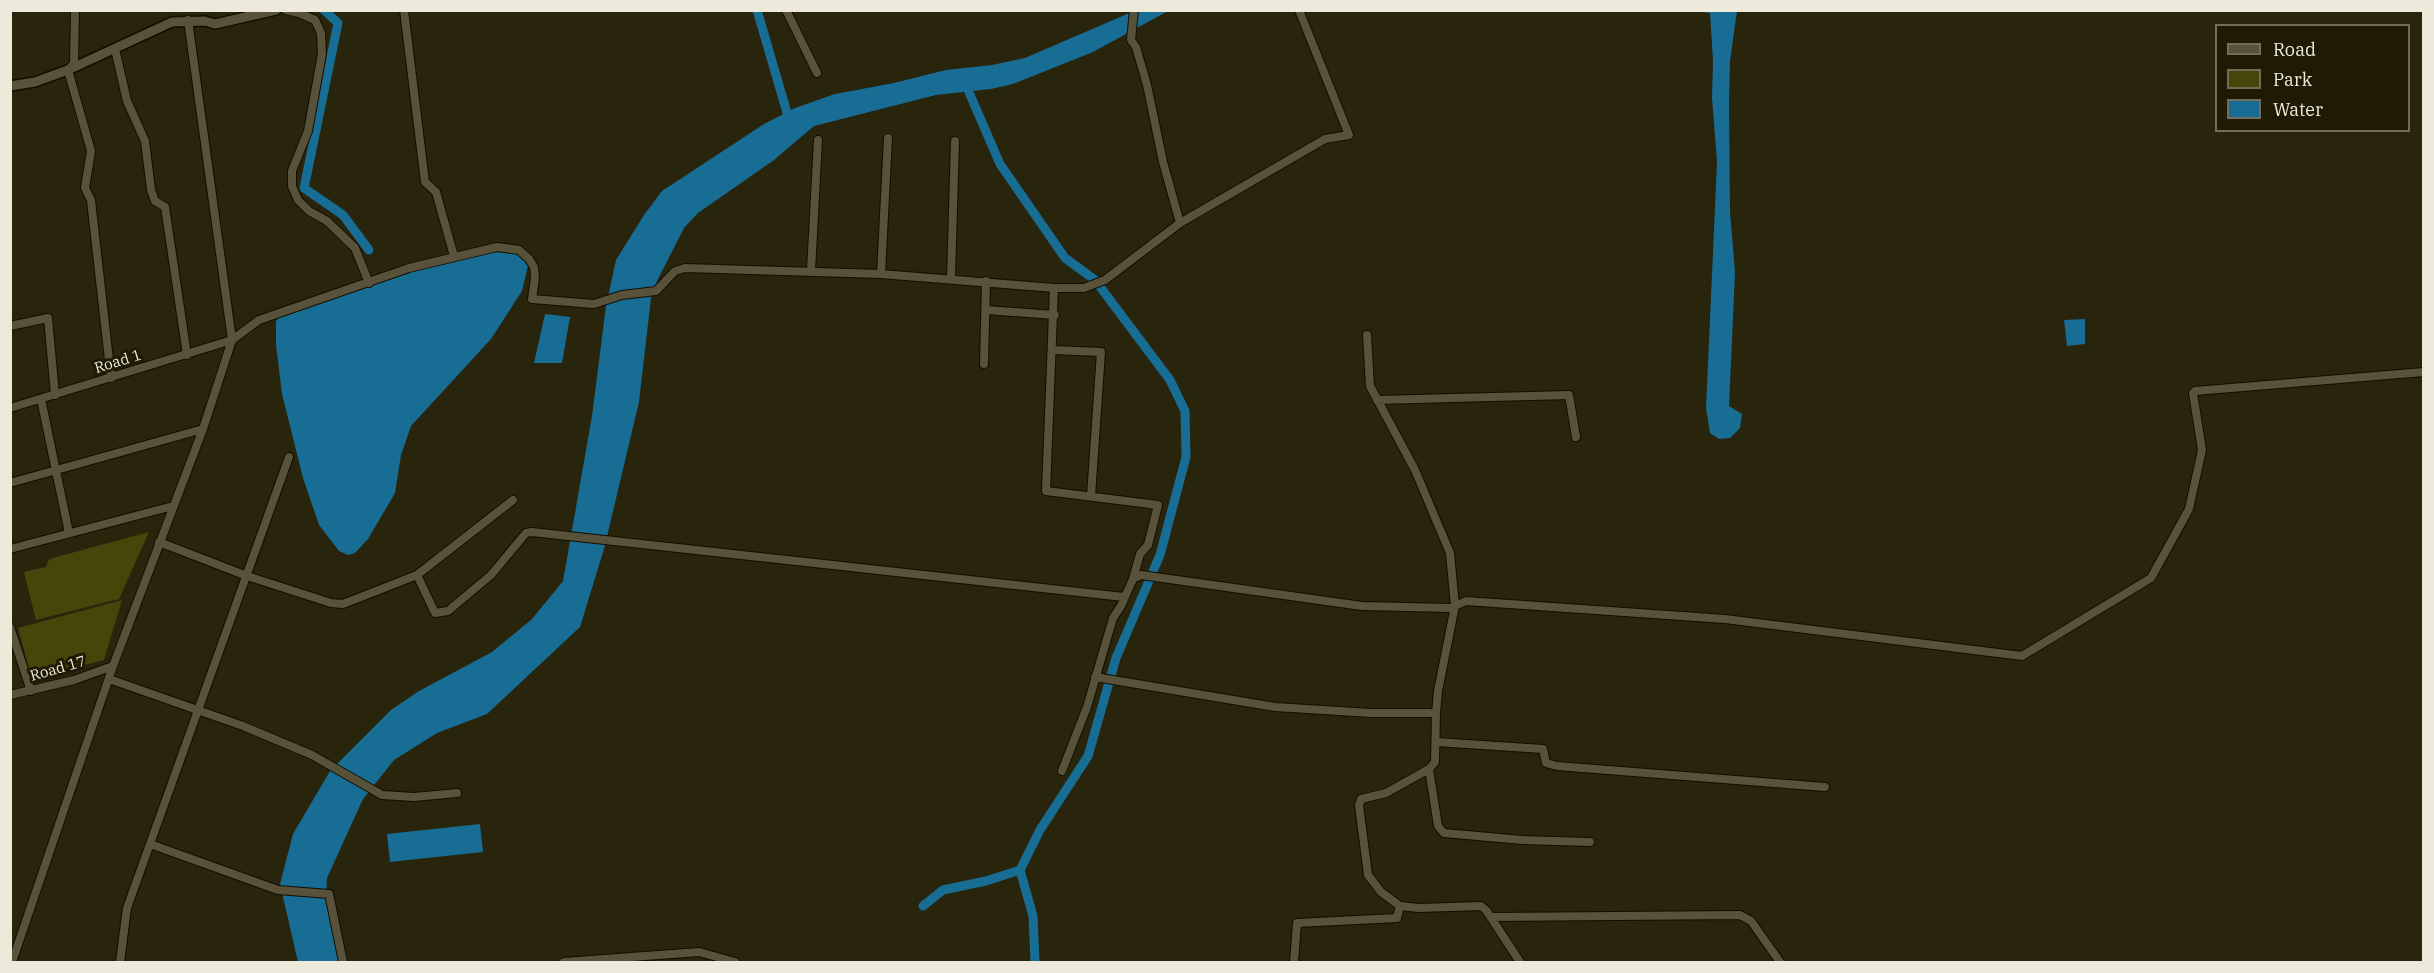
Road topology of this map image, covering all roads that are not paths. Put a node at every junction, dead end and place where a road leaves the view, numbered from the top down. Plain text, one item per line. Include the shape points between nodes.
1 (75, 10) edge
2 (276, 10) edge
3 (286, 10) edge
4 (404, 10) edge
5 (786, 10) edge
6 (1134, 10) edge
7 (1299, 10) edge
8 (188, 20) junction
9 (115, 49) junction
10 (68, 70) junction
11 (817, 73) dead end
12 (10, 86) edge
13 (888, 138) dead end
14 (818, 140) dead end
15 (955, 141) dead end
16 (1180, 224) junction
17 (454, 256) junction
18 (812, 271) junction
19 (881, 274) junction
20 (951, 278) junction
21 (986, 281) junction
22 (369, 283) junction
23 (1054, 288) junction
24 (986, 310) junction
25 (1055, 315) junction
26 (10, 326) edge
27 (1367, 334) dead end
28 (232, 340) junction
29 (1053, 350) junction
30 (187, 355) junction
31 (984, 364) dead end
32 (2424, 372) edge
33 (111, 378) junction
34 (55, 395) junction
35 (41, 399) junction
36 (1377, 400) junction
37 (10, 408) edge
38 (203, 429) junction
39 (1576, 437) dead end
40 (289, 457) dead end
41 (57, 472) junction
42 (10, 483) edge
43 (1091, 496) junction
44 (513, 500) dead end
45 (173, 506) junction
46 (69, 533) junction
47 (159, 542) junction
48 (10, 549) edge
49 (247, 576) junction
50 (417, 576) junction
51 (1133, 579) junction
52 (1124, 597) junction
53 (1455, 606) junction
54 (10, 627) edge
55 (113, 666) junction
56 (1095, 677) junction
57 (109, 679) junction
58 (31, 691) junction
59 (10, 695) edge
60 (198, 710) junction
61 (1436, 713) junction
62 (1436, 742) junction
63 (1429, 769) junction
64 (1062, 771) dead end
65 (1825, 787) dead end
66 (457, 793) dead end
67 (1590, 842) dead end
68 (150, 844) junction
69 (1400, 906) junction
70 (1491, 917) junction
71 (12, 963) edge
72 (120, 963) edge
73 (343, 963) edge
74 (564, 963) edge
75 (735, 963) edge
76 (1294, 963) edge
77 (1520, 963) edge
78 (1780, 963) edge

1 - 10 street via 74,63
2 - 8 street via 216,24
3 - 22 street via 315,20 322,44 308,131 292,171 292,186 309,211 327,221 355,248
4 - 17 street via 425,182 436,192
5 - 11 street
6 - 16 street via 1131,40 1147,86
7 - 16 street via 1349,135 1325,139
8 - 9 street via 172,22
8 - 28 street
9 - 10 street
9 - 30 street via 127,101 145,141 151,190 155,201 165,207
10 - 12 street
10 - 33 street via 91,151 85,188 91,200
13 - 19 street
14 - 18 street
15 - 20 street
16 - 23 street via 1105,280 1084,288
17 - 18 street, Road 1 via 496,247 519,250 534,267 532,299 594,304 622,295 656,291 675,271 685,268
17 - 22 street, Road 1
18 - 19 street
19 - 20 street
20 - 21 street
21 - 23 street
21 - 24 street
22 - 28 street, Road 1 via 259,320
23 - 25 street
24 - 25 street
24 - 31 street
25 - 29 street
26 - 34 street via 48,318
27 - 36 street via 1370,386
28 - 30 street, Road 1
28 - 38 street
29 - 43 street via 1046,491
29 - 43 street via 1101,352
30 - 33 street, Road 1
32 - 53 street via 2195,391 2202,450 2189,509 2151,578 2022,656 1725,619 1466,601
33 - 34 street, Road 1
34 - 35 street, Road 1
35 - 37 street, Road 1
35 - 41 street
36 - 39 street via 1569,394
36 - 53 street via 1415,470 1450,553
38 - 41 street
38 - 45 street
40 - 49 street
41 - 42 street
41 - 46 street
43 - 51 street via 1158,505 1148,545 1140,554
44 - 50 street
45 - 46 street
45 - 47 street
46 - 48 street
47 - 49 street
47 - 55 street
49 - 50 street via 336,604
49 - 60 street
50 - 52 street via 435,613 441,614 491,575 532,532
51 - 52 street
51 - 53 street via 1141,575 1362,606
52 - 56 street via 1113,618
53 - 61 street
54 - 58 street
55 - 57 street
55 - 58 street, Road 17
56 - 61 street via 1275,706
56 - 64 street
57 - 60 street
57 - 71 street
58 - 59 street, Road 17
60 - 66 street via 332,765 375,792 401,797
60 - 68 street
61 - 62 street
62 - 63 street via 1435,762
62 - 65 street via 1543,748 1546,763 1557,766
63 - 67 street via 1438,826 1444,833
63 - 69 street via 1386,793 1366,796 1359,805 1368,875 1381,892
68 - 72 street via 127,908
68 - 73 street via 278,890 329,894
69 - 70 street via 1481,906
69 - 76 street via 1397,918 1297,923
70 - 77 street
70 - 78 street via 1740,915 1751,921
74 - 75 street via 699,952

